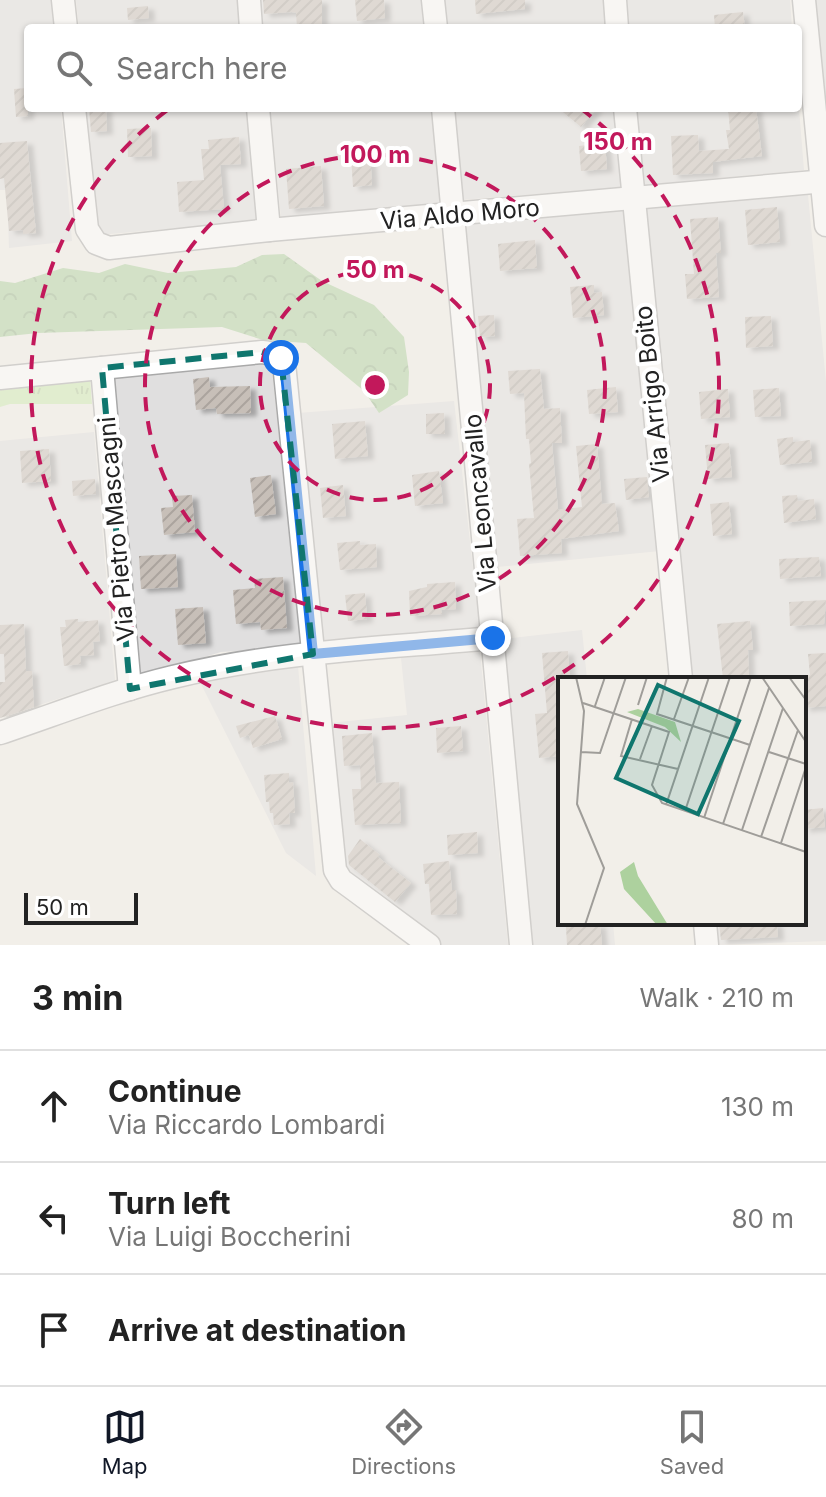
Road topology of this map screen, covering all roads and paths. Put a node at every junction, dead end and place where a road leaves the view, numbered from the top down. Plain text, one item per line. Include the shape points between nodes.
1 (63, 0) edge
2 (249, 0) edge
3 (433, 0) edge
4 (615, 0) edge
5 (804, 0) edge
6 (66, 24) edge
7 (251, 24) edge
8 (436, 24) edge
9 (617, 24) edge
10 (74, 112) edge
11 (258, 112) edge
12 (443, 112) edge
13 (625, 112) edge
14 (824, 181) edge
15 (633, 200) junction
16 (453, 214) junction
17 (826, 225) edge
18 (269, 230) junction
19 (102, 368) junction
20 (0, 378) edge
21 (493, 638) junction
22 (313, 654) junction
23 (681, 677) edge
24 (130, 689) junction
25 (0, 733) edge
26 (705, 925) edge
27 (429, 945) edge
28 (521, 945) edge
29 (707, 945) edge

1 - 6 street
2 - 7 street
3 - 8 street
4 - 9 street
5 - 14 street
10 - 18 street, Via Aldo Moro via 85,221 96,243 122,248
11 - 18 street
12 - 16 street, Via Leoncavallo
13 - 15 street, Via Arrigo Boito
14 - 15 street, Via Aldo Moro
14 - 17 street
15 - 16 street, Via Aldo Moro
15 - 23 street, Via Arrigo Boito
16 - 18 street, Via Aldo Moro
16 - 21 street, Via Leoncavallo
19 - 20 street
19 - 22 street via 262,352 281,358
19 - 24 street, Via Pietro Mascagni
21 - 22 street
21 - 28 street, Via Leoncavallo
22 - 24 street via 211,669
22 - 27 street via 336,873
24 - 25 street
26 - 29 street

